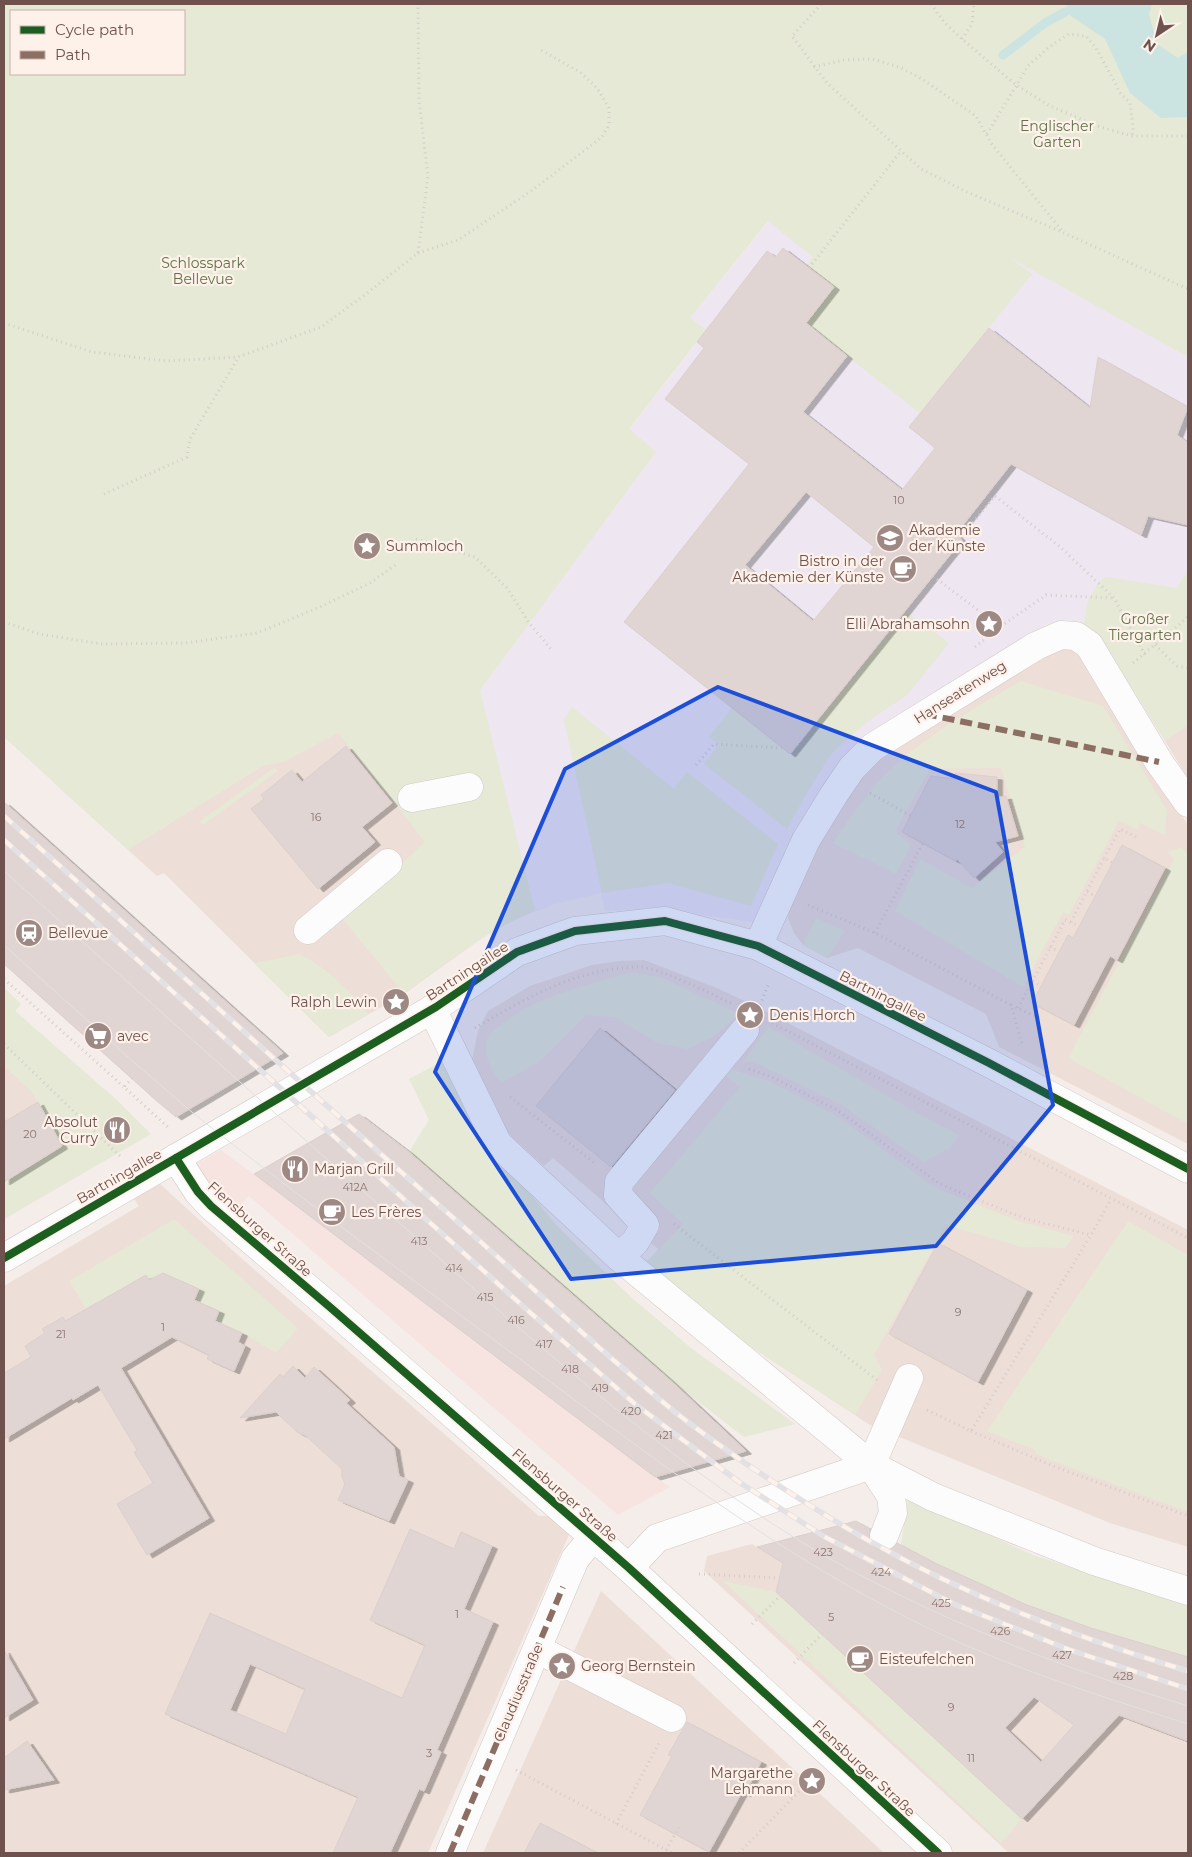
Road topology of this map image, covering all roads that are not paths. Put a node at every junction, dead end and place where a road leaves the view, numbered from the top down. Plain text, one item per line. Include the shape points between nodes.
1 (470, 787) dead end
2 (412, 798) dead end
3 (1188, 803) edge
4 (388, 863) dead end
5 (308, 930) dead end
6 (770, 952) junction
7 (432, 1010) junction
8 (750, 1022) road end
9 (176, 1158) junction
10 (1188, 1169) edge
11 (619, 1257) junction
12 (4, 1258) edge
13 (905, 1388) road end
14 (871, 1465) junction
15 (884, 1536) dead end
16 (593, 1537) junction
17 (629, 1568) junction
18 (1188, 1591) edge
19 (537, 1649) junction
20 (672, 1718) road end
21 (450, 1853) edge
22 (938, 1853) edge

1 - 2 street
3 - 6 street, Hanseatenweg via 1105,676 1089,645 1076,636 1061,635 1011,660 873,747 845,778 806,840 780,898
4 - 5 street
6 - 7 street, Bartningallee via 665,921 575,931 517,952
6 - 10 street, Bartningallee
7 - 9 street, Bartningallee
7 - 11 street via 498,1144
8 - 11 street via 619,1182 618,1194 644,1225 635,1242
9 - 12 street, Bartningallee
9 - 16 street, Flensburger Straße via 198,1192 212,1206
11 - 14 street
13 - 14 street
14 - 15 street via 891,1496 893,1513
14 - 17 street via 657,1538
14 - 18 street via 933,1497 1085,1557
16 - 17 street, Flensburger Straße
16 - 19 street, Claudiusstraße via 575,1559
17 - 22 street, Flensburger Straße
19 - 20 street
19 - 21 street, Claudiusstraße

